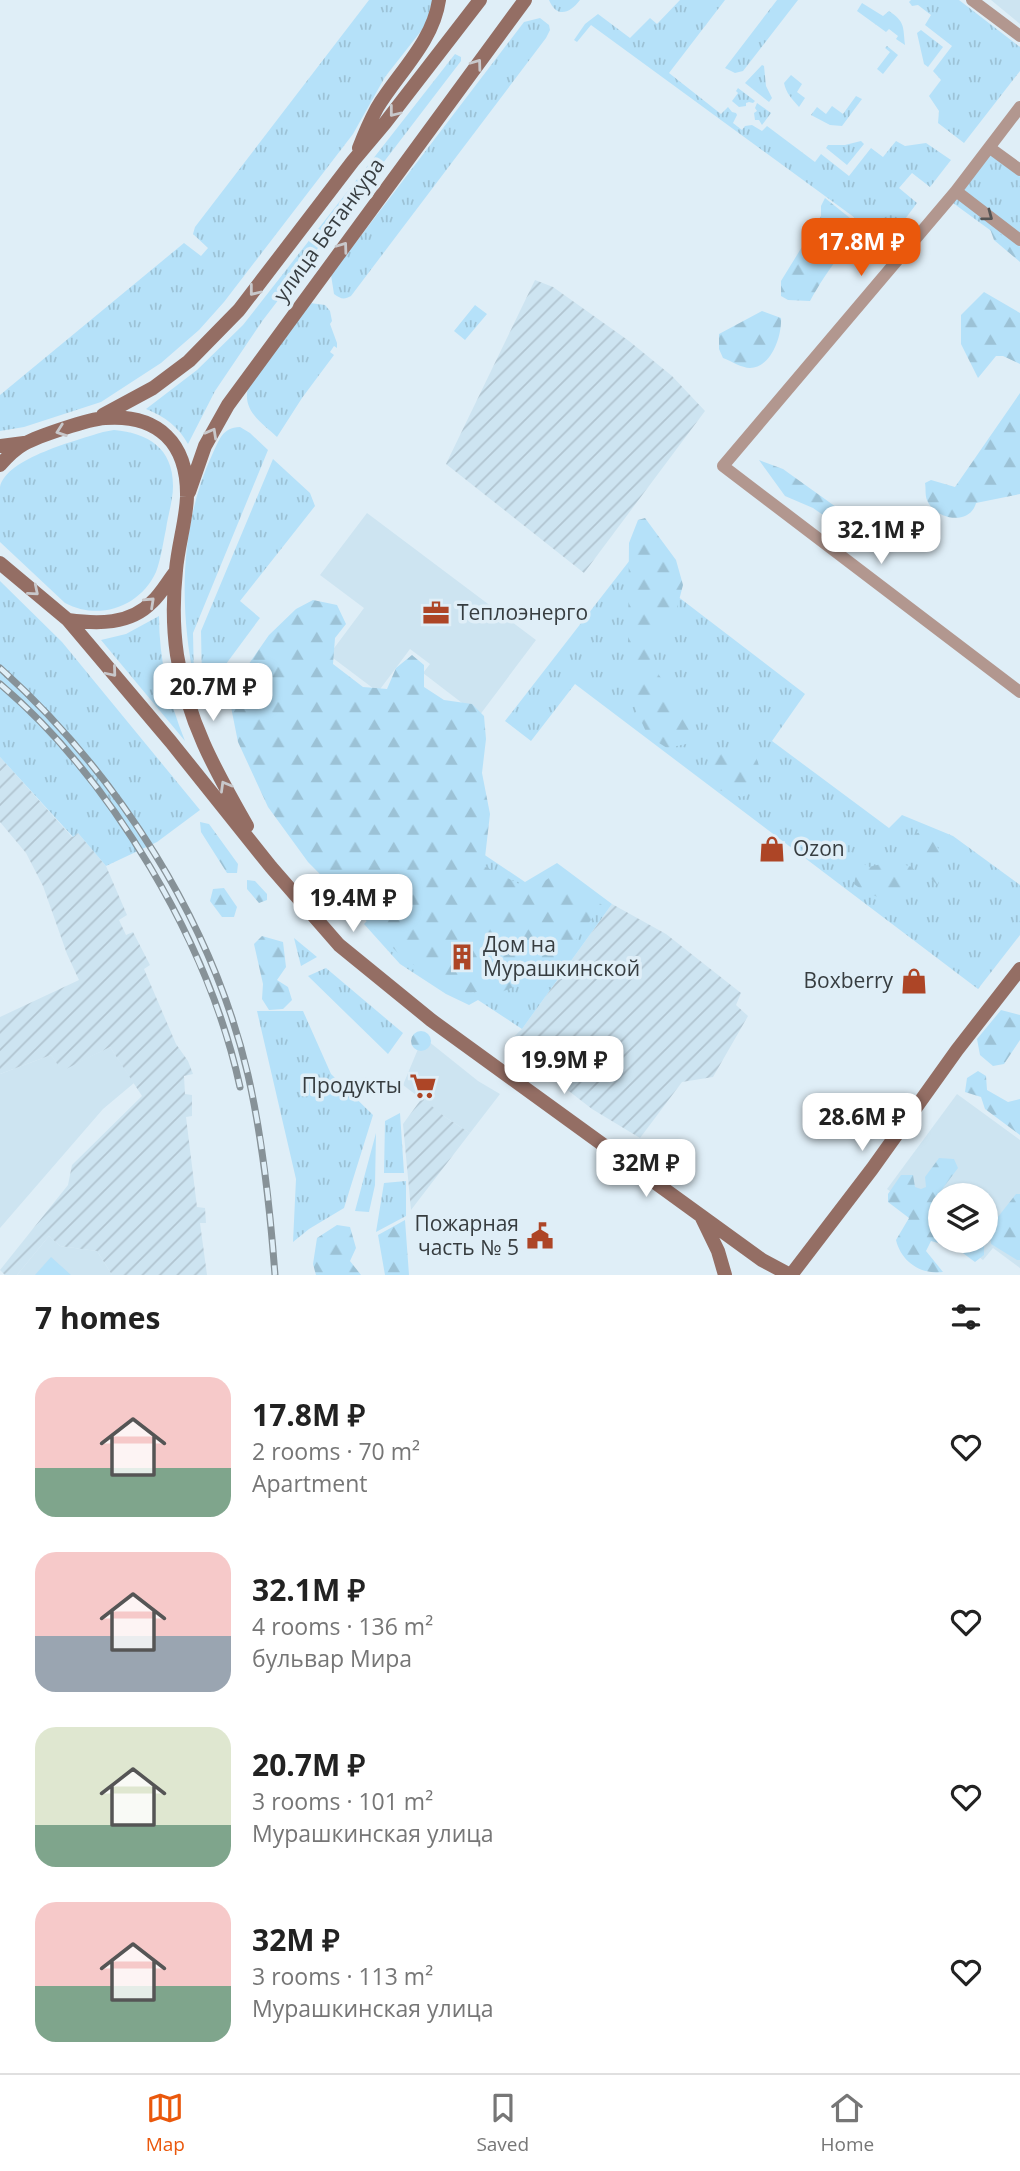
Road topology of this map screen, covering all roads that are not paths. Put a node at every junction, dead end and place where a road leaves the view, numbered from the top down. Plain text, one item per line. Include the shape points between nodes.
1 (439, 0) edge
2 (481, 0) edge
3 (525, 0) edge
4 (972, 0) edge
5 (1020, 36) edge
6 (1020, 107) edge
7 (990, 148) junction
8 (353, 161) junction
9 (1020, 170) edge
10 (956, 191) junction
11 (1020, 240) edge
12 (95, 419) junction
13 (26, 443) junction
14 (0, 446) edge
15 (0, 464) edge
16 (187, 496) junction
17 (0, 563) edge
18 (176, 571) junction
19 (68, 620) junction
20 (1020, 692) edge
21 (271, 867) junction
22 (1020, 969) edge
23 (701, 1217) junction
24 (725, 1275) edge
25 (791, 1275) edge

1 - 8 main road via 430,30 377,108
2 -> 8 main road, улица Бетанкура
16 -> 3 main road, улица Бетанкура via 205,446 228,405
4 - 5 street
6 - 7 street
7 - 9 street
7 - 10 street
8 -> 12 main road, улица Бетанкура via 239,310 189,361 153,388
10 -> 11 street
10 - 20 street via 723,466
12 -> 13 main road
12 - 16 main road via 134,418 161,430 178,453
13 - 14 main road
13 - 15 main road
16 - 18 main road
17 -> 19 main road
19 -> 18 main road via 92,624 134,615 152,603
21 -> 18 main road via 209,760 193,722 177,654
19 -> 21 main road
21 - 23 main road via 339,946 375,976
22 - 25 main road
23 - 24 main road
23 - 25 main road

